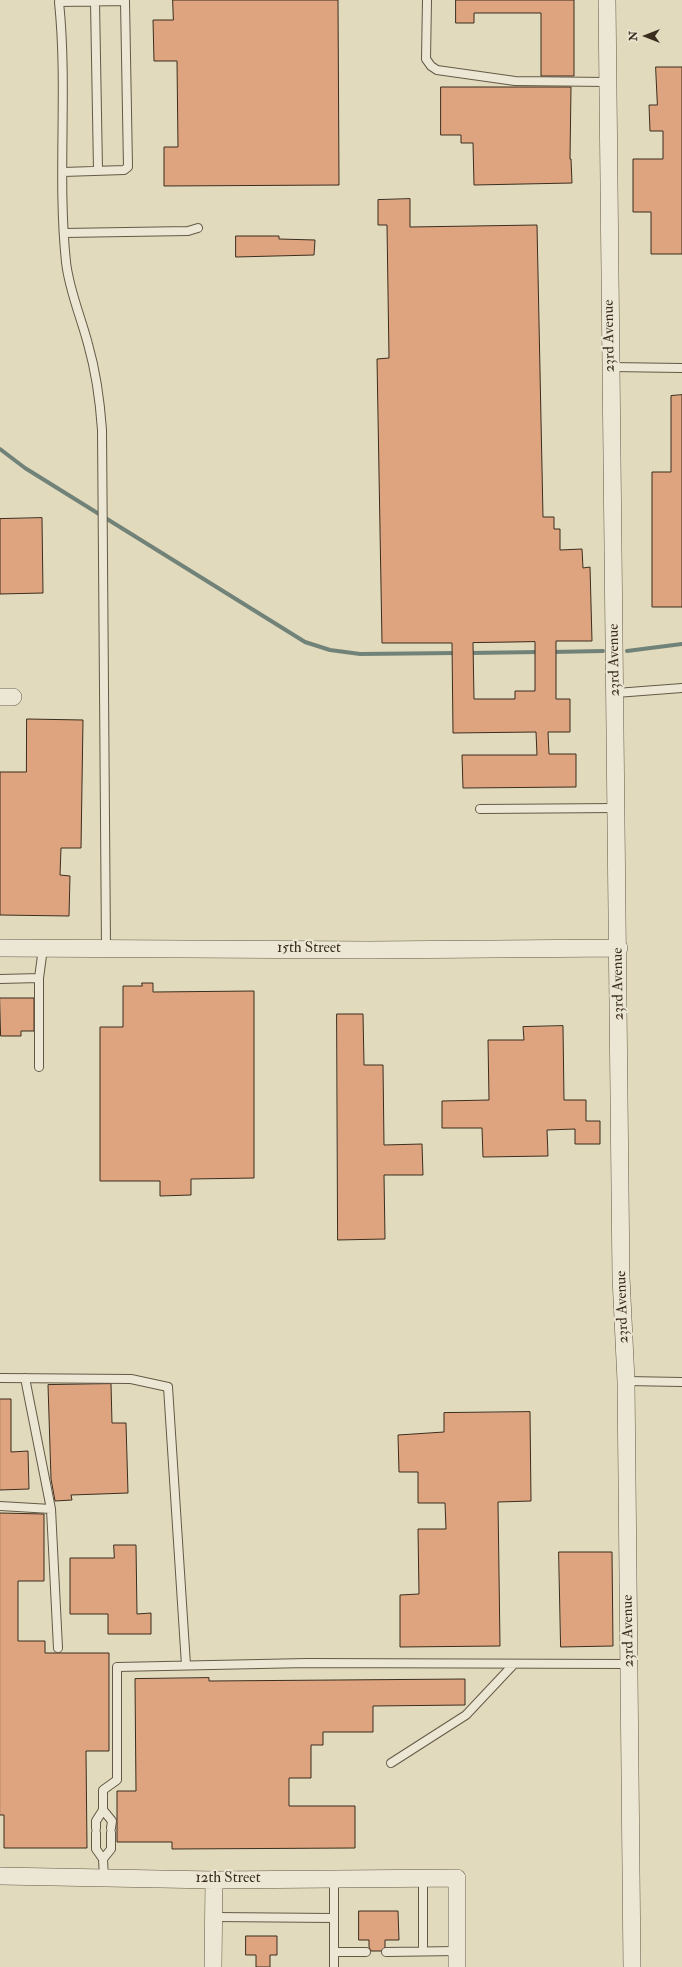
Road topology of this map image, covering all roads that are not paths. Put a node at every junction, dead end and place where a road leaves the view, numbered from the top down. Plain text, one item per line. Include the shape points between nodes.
1 (427, 0) edge
2 (607, 0) edge
3 (125, 1) edge
4 (95, 2) junction
5 (608, 82) junction
6 (98, 170) junction
7 (63, 172) junction
8 (198, 228) dead end
9 (64, 233) junction
10 (610, 367) junction
11 (682, 368) edge
12 (682, 688) edge
13 (616, 693) junction
14 (617, 808) junction
15 (480, 809) dead end
16 (0, 948) edge
17 (43, 948) junction
18 (618, 948) junction
19 (106, 949) junction
20 (39, 978) junction
21 (0, 979) edge
22 (39, 1066) dead end
23 (0, 1378) edge
24 (25, 1378) junction
25 (626, 1381) junction
26 (682, 1382) edge
27 (0, 1506) edge
28 (51, 1509) junction
29 (58, 1648) dead end
30 (514, 1664) junction
31 (629, 1664) junction
32 (186, 1666) junction
33 (392, 1763) dead end
34 (103, 1810) junction
35 (103, 1859) junction
36 (0, 1876) edge
37 (104, 1878) junction
38 (423, 1878) junction
39 (334, 1879) junction
40 (214, 1880) junction
41 (213, 1917) junction
42 (334, 1918) junction
43 (423, 1951) junction
44 (334, 1952) junction
45 (366, 1952) dead end
46 (386, 1952) dead end
47 (457, 1959) edge
48 (213, 1967) edge
49 (334, 1967) edge
50 (632, 1967) edge

1 - 5 lane via 426,58 437,70 515,81
2 - 5 street, 23rd Avenue
3 - 4 lane
3 - 6 lane via 128,167 124,170
4 - 6 lane
4 - 7 lane via 59,2 62,31
5 - 10 street, 23rd Avenue
6 - 7 lane
7 - 9 lane
8 - 9 lane via 188,231
9 - 19 lane via 70,286 88,342 100,399
10 - 11 lane
10 - 13 street, 23rd Avenue
12 - 13 lane
13 - 14 street, 23rd Avenue
14 - 15 lane
14 - 18 street, 23rd Avenue
16 - 17 street, 15th Street
17 - 19 street, 15th Street
17 - 20 lane
18 - 19 street, 15th Street
18 - 25 street, 23rd Avenue via 621,1277
20 - 21 lane
20 - 22 lane
23 - 24 lane
24 - 28 lane
24 - 32 lane via 132,1379 168,1387
25 - 26 lane
25 - 31 street, 23rd Avenue
27 - 28 lane
28 - 29 lane
30 - 31 lane
30 - 32 lane via 306,1663
30 - 33 lane via 466,1715
31 - 50 street, 23rd Avenue
32 - 34 lane via 117,1667 117,1780 103,1790
34 - 35 lane via 96,1821 96,1849
34 - 35 lane via 112,1821 111,1849
35 - 37 lane
36 - 37 street, 12th Street
37 - 40 street, 12th Street
38 - 39 street, 12th Street
38 - 43 lane
38 - 47 street, 12th Street via 457,1878
39 - 40 street, 12th Street
39 - 42 lane
40 - 41 street
41 - 42 lane
41 - 48 street
42 - 44 lane
43 - 46 lane
43 - 47 lane
44 - 45 lane
44 - 49 lane

